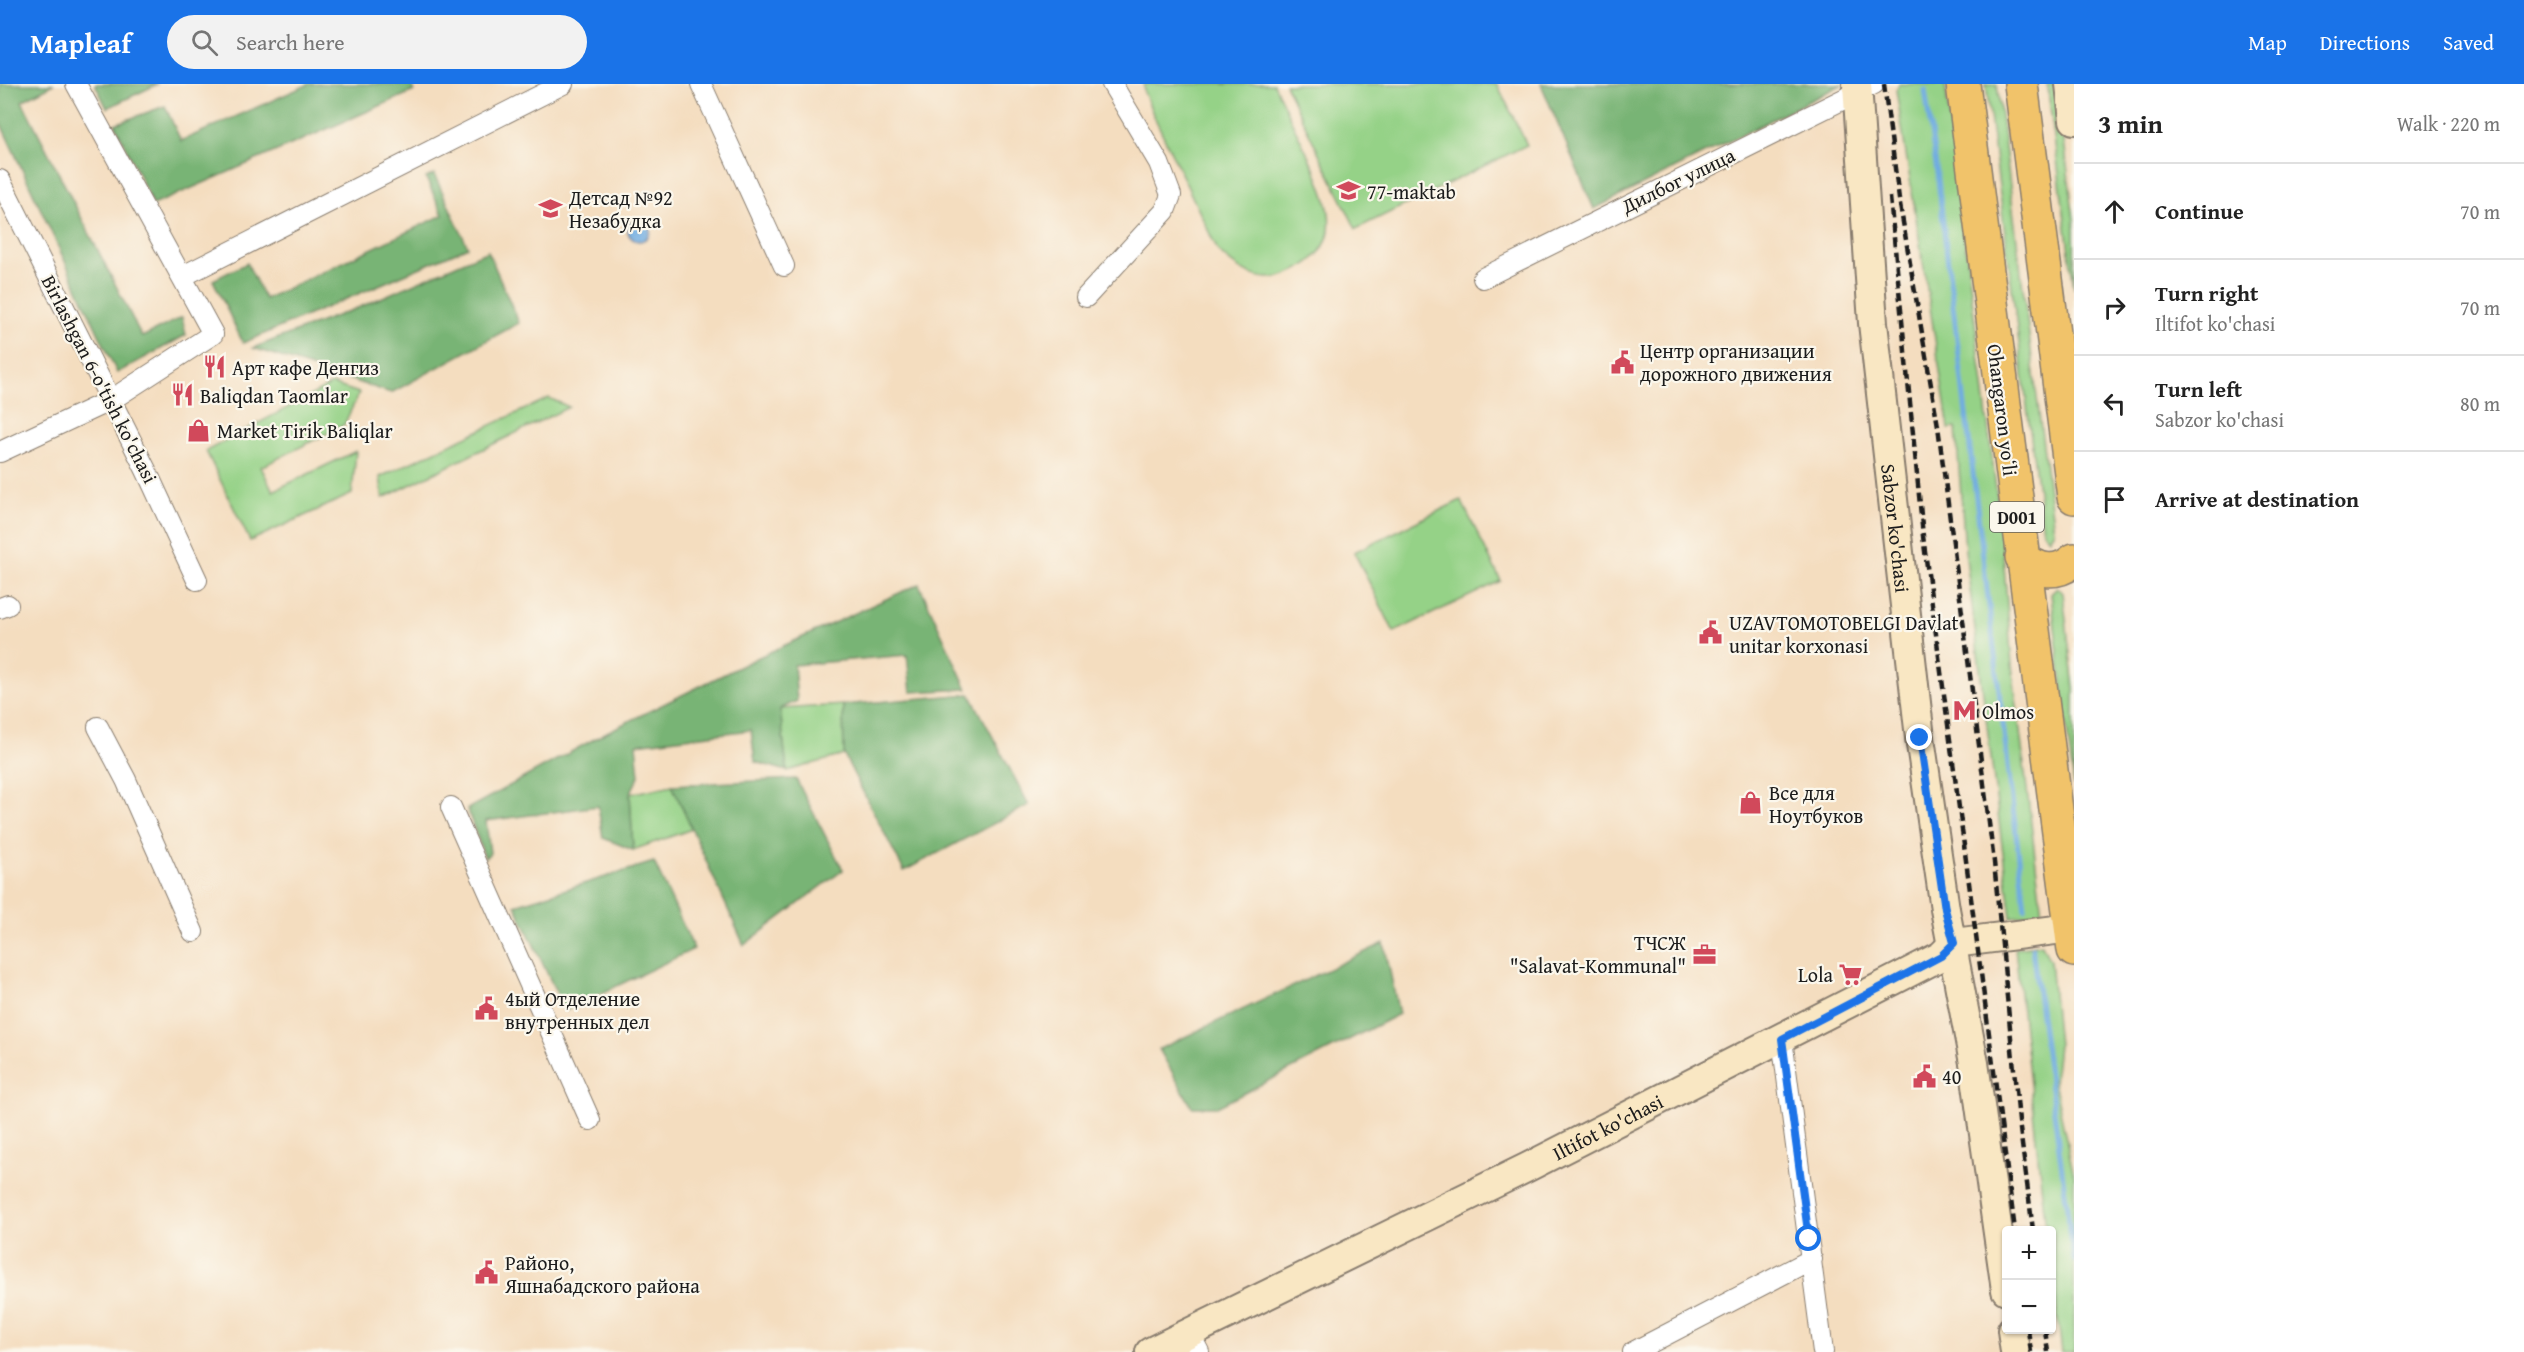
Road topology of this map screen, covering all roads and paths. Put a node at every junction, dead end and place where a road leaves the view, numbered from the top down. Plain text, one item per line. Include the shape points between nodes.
1 (76, 84) edge
2 (563, 84) edge
3 (701, 84) edge
4 (1112, 84) edge
5 (1963, 84) edge
6 (2021, 84) edge
7 (2070, 84) edge
8 (1863, 86) edge
9 (2074, 120) edge
10 (0, 180) edge
11 (784, 266) dead end
12 (183, 276) junction
13 (1484, 278) dead end
14 (1086, 297) dead end
15 (111, 400) junction
16 (2069, 409) edge
17 (0, 452) edge
18 (2074, 497) edge
19 (2022, 557) junction
20 (2074, 560) edge
21 (197, 580) dead end
22 (98, 727) dead end
23 (451, 807) dead end
24 (193, 932) dead end
25 (2072, 939) edge
26 (1954, 943) junction
27 (1782, 1039) junction
28 (590, 1120) dead end
29 (1812, 1259) junction
30 (2005, 1280) edge
31 (2013, 1334) edge
32 (1194, 1343) edge
33 (1150, 1352) edge
34 (1633, 1352) edge
35 (1823, 1352) edge
36 (2015, 1352) edge

1 - 12 street
2 - 12 street
3 - 11 street
4 - 14 street via 1159,163 1171,195 1165,211
5 - 19 highway, Ohangaron yoʻli / D001
6 - 16 highway
7 - 9 street
8 - 13 street, Дилбог улица
8 - 26 street, Sabzor ko'chasi via 1872,311 1888,479 1920,738 1945,909
10 - 15 street, Birlashgan 6-o'tish ko'chasi
12 - 15 street via 213,334
15 - 17 street
15 - 21 street, Birlashgan 6-o'tish ko'chasi
16 - 18 highway
19 - 20 highway via 2036,567 2054,571
19 - 25 highway, Ohangaron yoʻli / D001
22 - 24 street via 126,780
23 - 28 street
25 - 26 street
26 - 27 street, Iltifot ko'chasi via 1941,956
26 - 30 street, Sabzor ko'chasi
27 - 29 street
27 - 32 street, Iltifot ko'chasi
29 - 34 street
29 - 35 street
31 - 36 street
32 - 33 street, Iltifot ko'chasi

